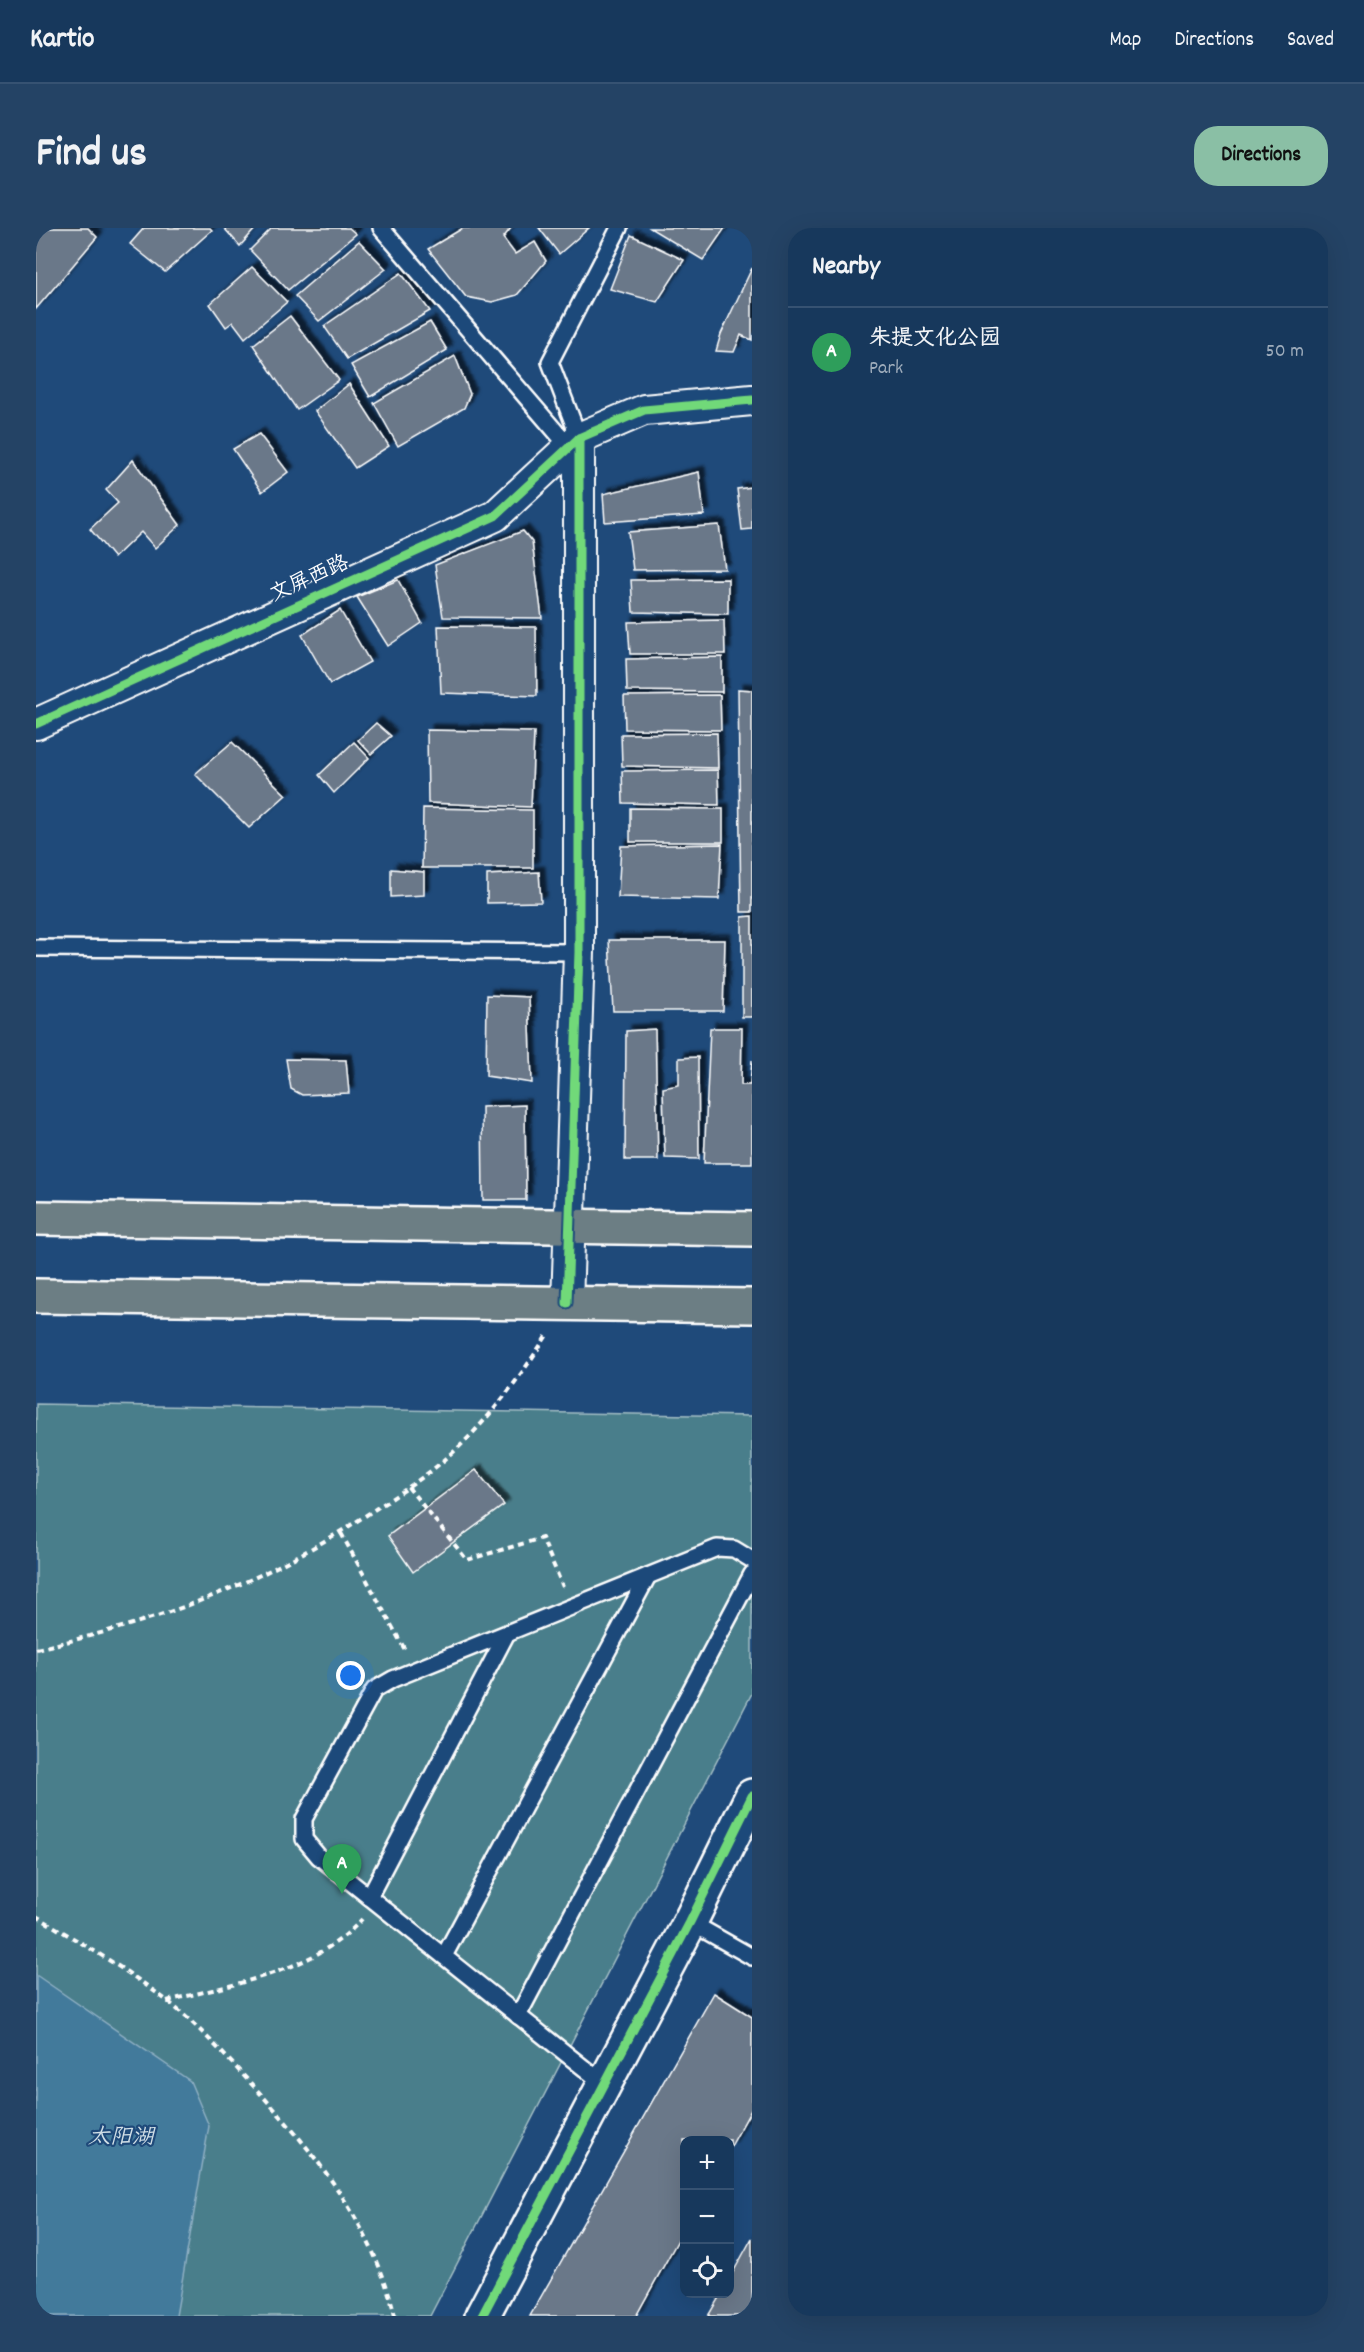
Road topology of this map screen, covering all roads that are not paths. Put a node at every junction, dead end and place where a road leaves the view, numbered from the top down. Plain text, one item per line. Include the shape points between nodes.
1 (381, 228) edge
2 (619, 228) edge
3 (752, 400) edge
4 (574, 443) junction
5 (36, 724) edge
6 (36, 948) edge
7 (579, 952) junction
8 (36, 1218) edge
9 (570, 1226) junction
10 (752, 1229) edge
11 (36, 1296) edge
12 (567, 1304) junction
13 (752, 1306) edge
14 (752, 1560) edge
15 (752, 1574) edge
16 (648, 1576) junction
17 (507, 1633) junction
18 (752, 1796) edge
19 (373, 1900) junction
20 (690, 1922) junction
21 (444, 1956) junction
22 (752, 1957) edge
23 (518, 2016) junction
24 (604, 2084) junction
25 (482, 2316) edge

1 - 4 lane
2 - 4 lane via 550,362
3 - 4 street, 文屏西路 via 644,410
4 - 5 street, 文屏西路 via 495,516
4 - 7 street
6 - 7 lane
7 - 9 street
8 - 9 highway
9 - 10 highway
9 - 12 street
11 - 12 highway
12 - 13 highway
14 - 16 lane via 734,1549 717,1548
15 - 23 lane
16 - 17 lane
16 - 21 lane
17 - 19 lane
17 - 19 lane via 415,1669 374,1690 304,1819 304,1839 319,1857
18 - 20 street
19 - 21 lane
20 - 22 lane
20 - 24 street
21 - 23 lane
23 - 24 lane
24 - 25 street

